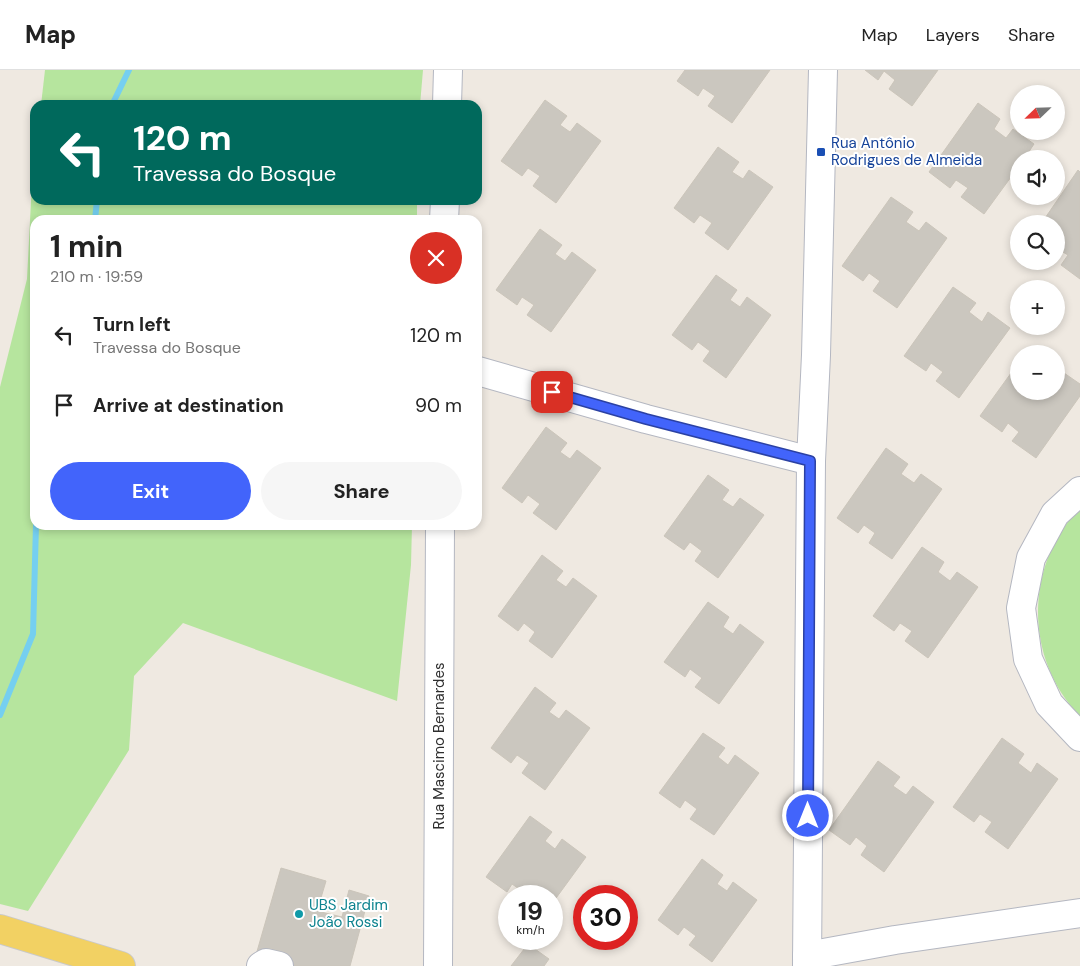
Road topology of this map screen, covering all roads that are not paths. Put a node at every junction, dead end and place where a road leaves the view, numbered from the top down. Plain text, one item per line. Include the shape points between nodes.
1 (448, 70) edge
2 (823, 70) edge
3 (447, 100) edge
4 (482, 372) edge
5 (810, 461) junction
6 (1080, 490) edge
7 (440, 530) edge
8 (1080, 737) edge
9 (1080, 913) edge
10 (0, 929) edge
11 (807, 961) edge
12 (121, 966) edge
13 (261, 966) edge
14 (279, 966) edge
15 (438, 966) edge

1 - 3 street
2 - 5 street
4 - 5 street
5 - 11 street
6 - 8 street via 1055,514 1031,558 1021,608 1028,659 1049,704
7 - 15 street, Rua Mascimo Bernardes
9 - 11 street via 895,940
10 - 12 main road
13 - 14 street via 266,963

